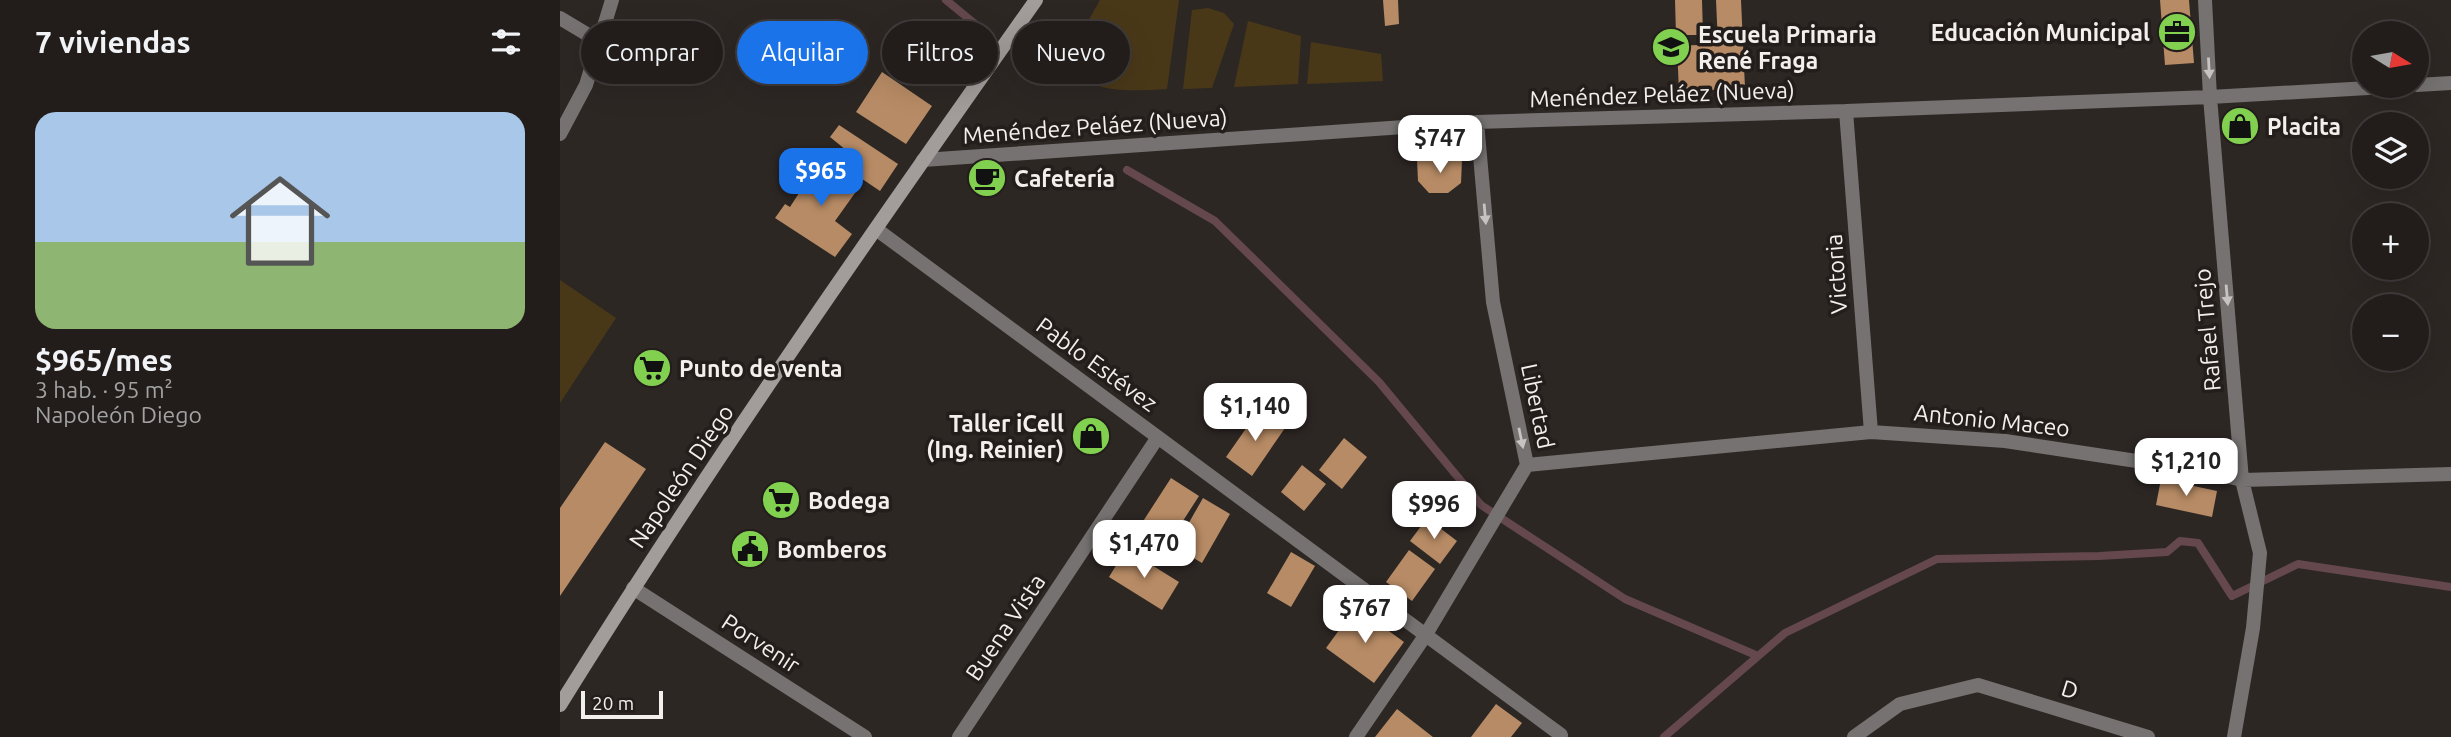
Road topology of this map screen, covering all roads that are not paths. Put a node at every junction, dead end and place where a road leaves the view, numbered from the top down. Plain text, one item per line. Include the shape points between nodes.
1 (612, 0) edge
2 (1036, 0) edge
3 (2205, 0) edge
4 (560, 18) edge
5 (606, 21) edge
6 (581, 31) edge
7 (2451, 83) edge
8 (586, 84) edge
9 (2429, 84) edge
10 (2352, 89) edge
11 (2210, 97) junction
12 (1846, 111) junction
13 (1477, 122) junction
14 (560, 134) edge
15 (923, 160) junction
16 (876, 229) junction
17 (1871, 432) junction
18 (1158, 437) junction
19 (1527, 465) junction
20 (2451, 474) edge
21 (2242, 480) junction
22 (633, 588) junction
23 (1425, 636) junction
24 (560, 705) edge
25 (1561, 734) dead end
26 (865, 737) edge
27 (959, 737) edge
28 (1356, 737) edge
29 (1854, 737) edge
30 (2148, 737) edge
31 (2234, 737) edge

1 - 5 street
2 - 15 main road, Napoleón Diego
3 -> 11 street, Rafael Trejo
4 - 6 street
7 - 9 street
8 - 14 street
10 - 11 street, Menéndez Peláez (Nueva)
11 - 12 street, Menéndez Peláez (Nueva)
11 -> 21 street, Rafael Trejo
12 - 13 street, Menéndez Peláez (Nueva)
12 - 17 street, Victoria
13 - 15 street, Menéndez Peláez (Nueva)
13 -> 19 street, Libertad via 1493,302
15 - 16 main road, Napoleón Diego
16 - 18 street, Pablo Estévez
16 - 22 main road, Napoleón Diego
17 - 19 street, Antonio Maceo
17 - 21 street, Antonio Maceo via 2005,441
18 - 23 street, Pablo Estévez
18 - 27 street, Buena Vista
19 - 23 street, Libertad
20 - 21 street, Antonio Maceo
21 - 31 street, Rafael Trejo via 2260,552 2253,628
22 - 24 main road, Napoleón Diego
22 - 26 street, Porvenir
23 - 25 street, Pablo Estévez
23 - 28 street, Libertad
29 - 30 street, D via 1900,704 1978,685

